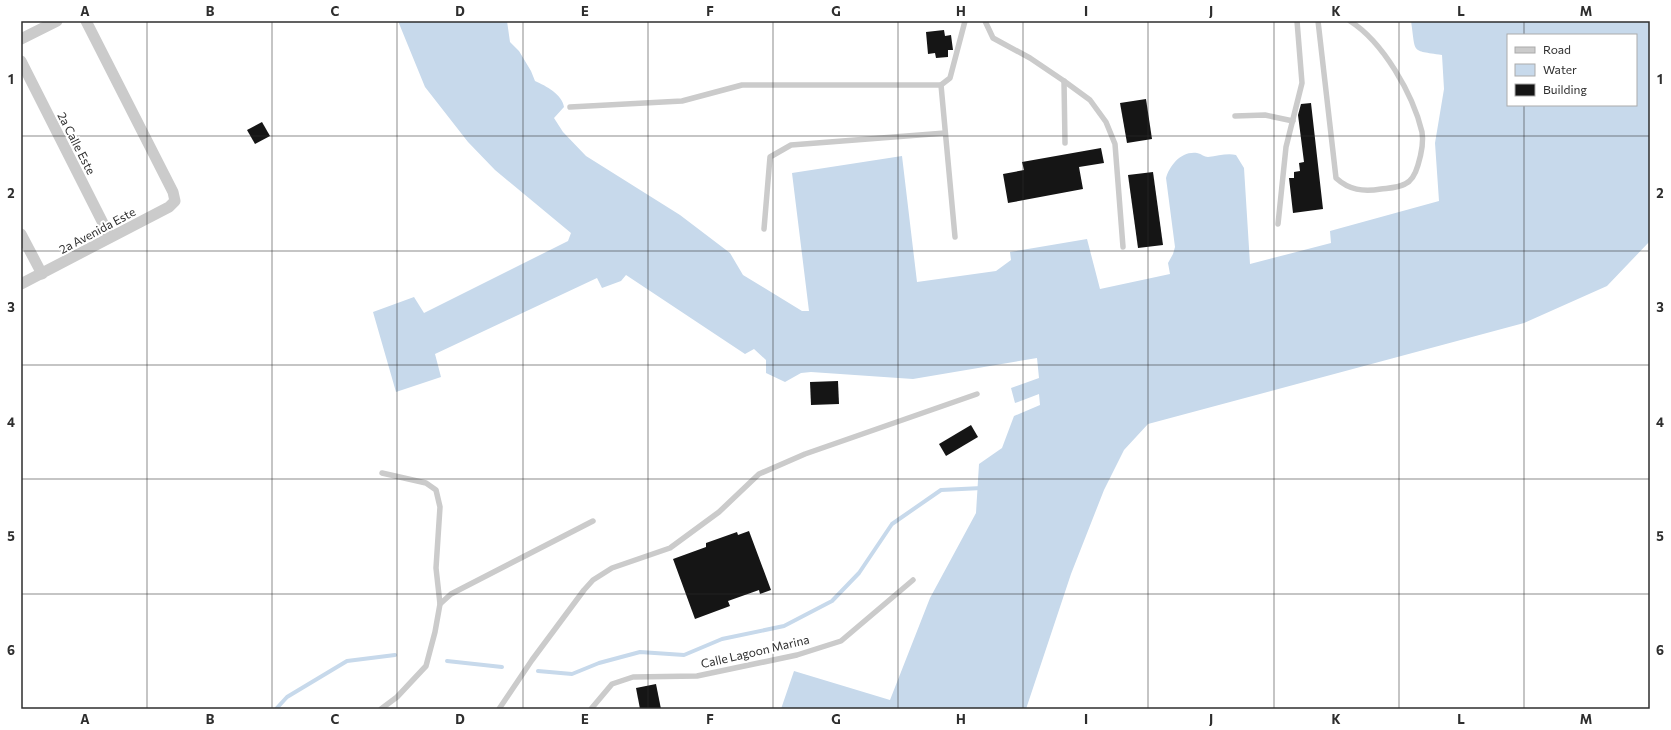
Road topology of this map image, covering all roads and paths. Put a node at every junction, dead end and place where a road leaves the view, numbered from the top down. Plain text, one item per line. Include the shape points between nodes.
1 (57, 21) edge
2 (86, 21) edge
3 (965, 21) edge
4 (985, 21) edge
5 (1297, 21) edge
6 (1318, 21) edge
7 (1350, 21) edge
8 (21, 39) edge
9 (21, 61) edge
10 (1064, 81) junction
11 (941, 85) junction
12 (570, 107) dead end
13 (1235, 116) dead end
14 (1293, 121) junction
15 (945, 133) junction
16 (1065, 143) dead end
17 (1278, 224) dead end
18 (764, 229) dead end
19 (21, 234) edge
20 (110, 237) junction
21 (955, 237) dead end
22 (1123, 247) dead end
23 (42, 274) junction
24 (21, 284) edge
25 (977, 394) dead end
26 (382, 472) dead end
27 (593, 521) dead end
28 (913, 580) dead end
29 (440, 604) junction
30 (381, 709) edge
31 (499, 709) edge
32 (591, 709) edge

1 - 8 street
2 - 20 street, 2a Avenida Este via 173,192 175,201 169,207
3 - 11 lane via 950,78
4 - 10 lane via 993,38 1030,58
5 - 14 lane via 1302,83
6 - 7 lane via 1336,178 1346,187 1367,191 1406,184 1416,174 1422,152 1422,133 1417,118 1404,85 1384,54 1360,27
9 - 20 street, 2a Calle Este
10 - 16 lane
10 - 22 lane via 1090,100 1106,122 1115,144
11 - 12 lane via 742,86 682,101
11 - 15 lane
13 - 14 lane via 1265,115
14 - 17 lane via 1286,147
15 - 18 lane via 791,145 782,149 770,157
15 - 21 lane
19 - 23 street
20 - 23 street, 2a Avenida Este
23 - 24 street, 2a Avenida Este
25 - 31 lane via 805,454 759,474 719,512 670,548 612,568 593,580 532,660
26 - 29 lane via 426,483 436,490 440,507 436,568
27 - 29 lane via 451,594
28 - 32 lane, Calle Lagoon Marina via 840,641 797,655 697,676 633,677 612,684
29 - 30 lane via 436,632 426,666 397,697

